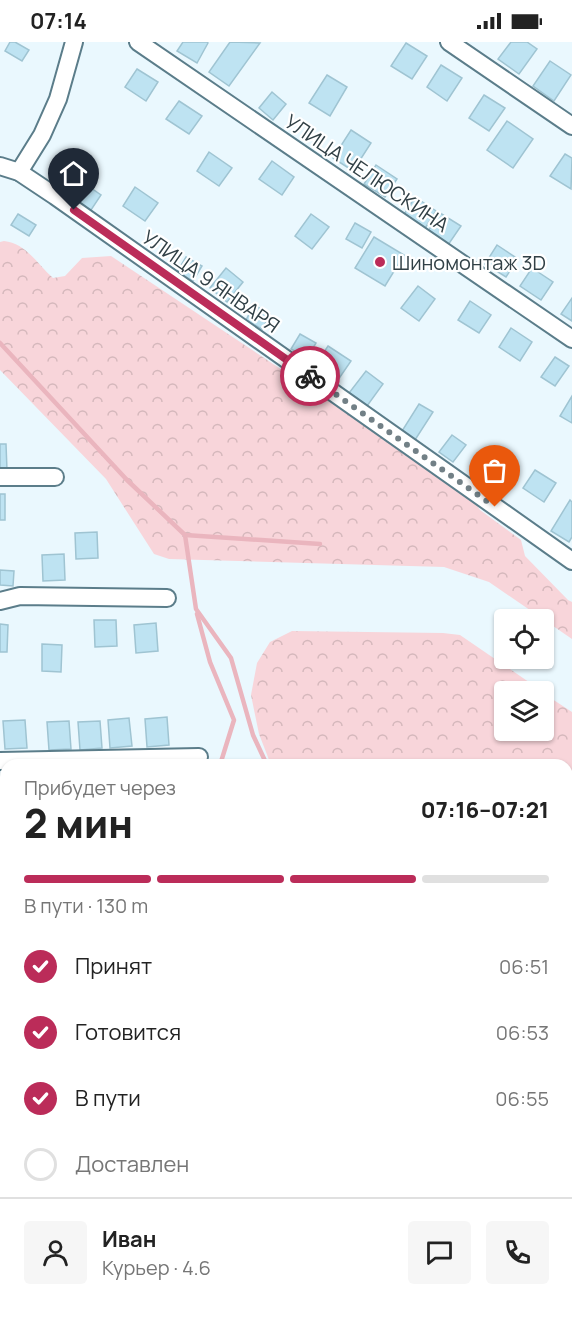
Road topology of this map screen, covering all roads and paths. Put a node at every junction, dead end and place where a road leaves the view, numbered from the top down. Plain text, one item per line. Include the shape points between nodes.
1 (74, 42) edge
2 (138, 42) edge
3 (449, 42) edge
4 (572, 126) edge
5 (0, 166) edge
6 (19, 172) junction
7 (572, 339) edge
8 (0, 477) edge
9 (55, 477) dead end
10 (572, 561) edge
11 (167, 598) dead end
12 (0, 601) edge
13 (198, 757) dead end
14 (99, 759) edge

1 - 6 street via 58,99
2 - 7 street, УЛИЦА ЧЕЛЮСКИНА
3 - 4 street
5 - 6 street, УЛИЦА 9 ЯНВАРЯ
6 - 10 street, УЛИЦА 9 ЯНВАРЯ
8 - 9 street
11 - 12 street via 20,596
13 - 14 street

